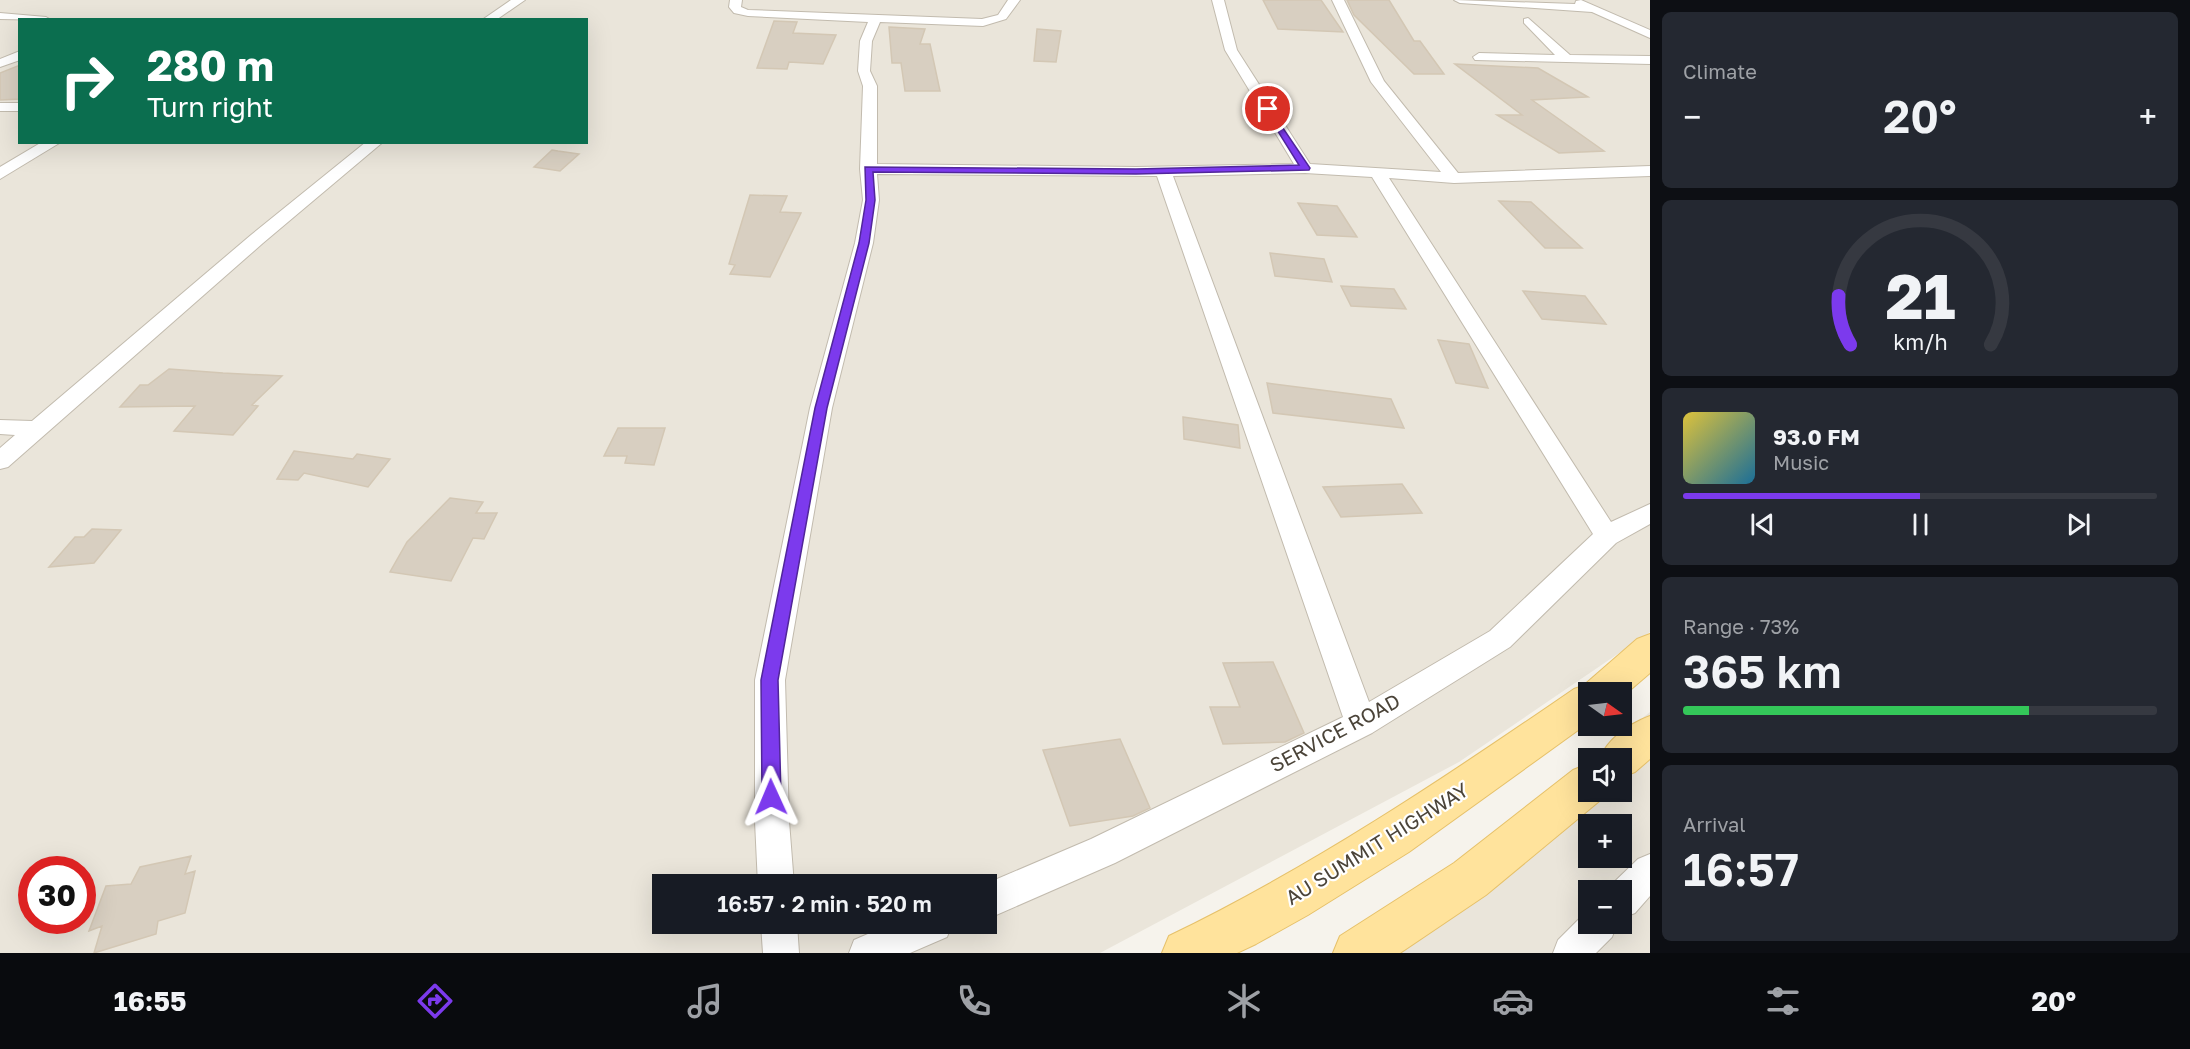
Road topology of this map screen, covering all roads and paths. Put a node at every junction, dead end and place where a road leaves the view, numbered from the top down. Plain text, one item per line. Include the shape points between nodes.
1 (519, 0) edge
2 (736, 0) edge
3 (1014, 0) edge
4 (1218, 0) edge
5 (1338, 0) edge
6 (1460, 0) edge
7 (1572, 0) edge
8 (1593, 9) junction
9 (0, 16) edge
10 (23, 18) edge
11 (490, 18) edge
12 (1650, 18) edge
13 (874, 19) junction
14 (1615, 19) junction
15 (1528, 21) dead end
16 (1650, 34) edge
17 (18, 55) edge
18 (1479, 57) dead end
19 (1566, 58) junction
20 (1650, 60) edge
21 (0, 63) edge
22 (0, 107) edge
23 (18, 107) edge
24 (51, 144) edge
25 (374, 144) edge
26 (1305, 168) junction
27 (868, 169) junction
28 (1163, 171) junction
29 (1650, 171) edge
30 (1377, 172) junction
31 (0, 174) edge
32 (1454, 178) junction
33 (0, 427) edge
34 (37, 429) junction
35 (0, 461) edge
36 (1650, 513) edge
37 (1607, 536) junction
38 (1650, 650) edge
39 (1612, 682) edge
40 (1578, 707) edge
41 (1361, 723) junction
42 (1650, 734) edge
43 (1632, 749) edge
44 (1578, 792) edge
45 (1650, 872) edge
46 (775, 874) edge
47 (1632, 890) edge
48 (997, 897) edge
49 (780, 934) edge
50 (911, 934) edge
51 (1589, 934) edge
52 (781, 953) edge
53 (867, 953) edge
54 (1186, 953) edge
55 (1356, 953) edge
56 (1571, 953) edge

1 - 11 street
2 - 13 street via 738,11 748,13
3 - 13 street via 1002,17 990,22
4 - 26 street via 1231,50
5 - 32 street via 1378,82
6 - 8 street
7 - 8 street
8 - 14 street
9 - 10 street
12 - 14 street
13 - 27 street via 866,41 864,70 870,86 871,110
14 - 16 street
15 - 19 street
17 - 21 street
18 - 19 street
19 - 20 street
22 - 23 street
24 - 31 street
25 - 34 street
26 - 28 street
26 - 30 street
27 - 28 street
27 - 46 street via 871,200 864,243 821,408 770,680
28 - 41 street
29 - 32 street
30 - 32 street
30 - 37 street
33 - 34 street
34 - 35 street
36 - 37 street, SERVICE ROAD
37 - 41 street, SERVICE ROAD via 1500,639
38 - 39 main road
40 - 54 main road, AU SUMMIT HIGHWAY via 1415,824 1243,927
41 - 48 street, SERVICE ROAD via 1103,851
42 - 43 main road
44 - 55 main road via 1470,879
45 - 47 street
49 - 52 street
50 - 53 street
51 - 56 street

